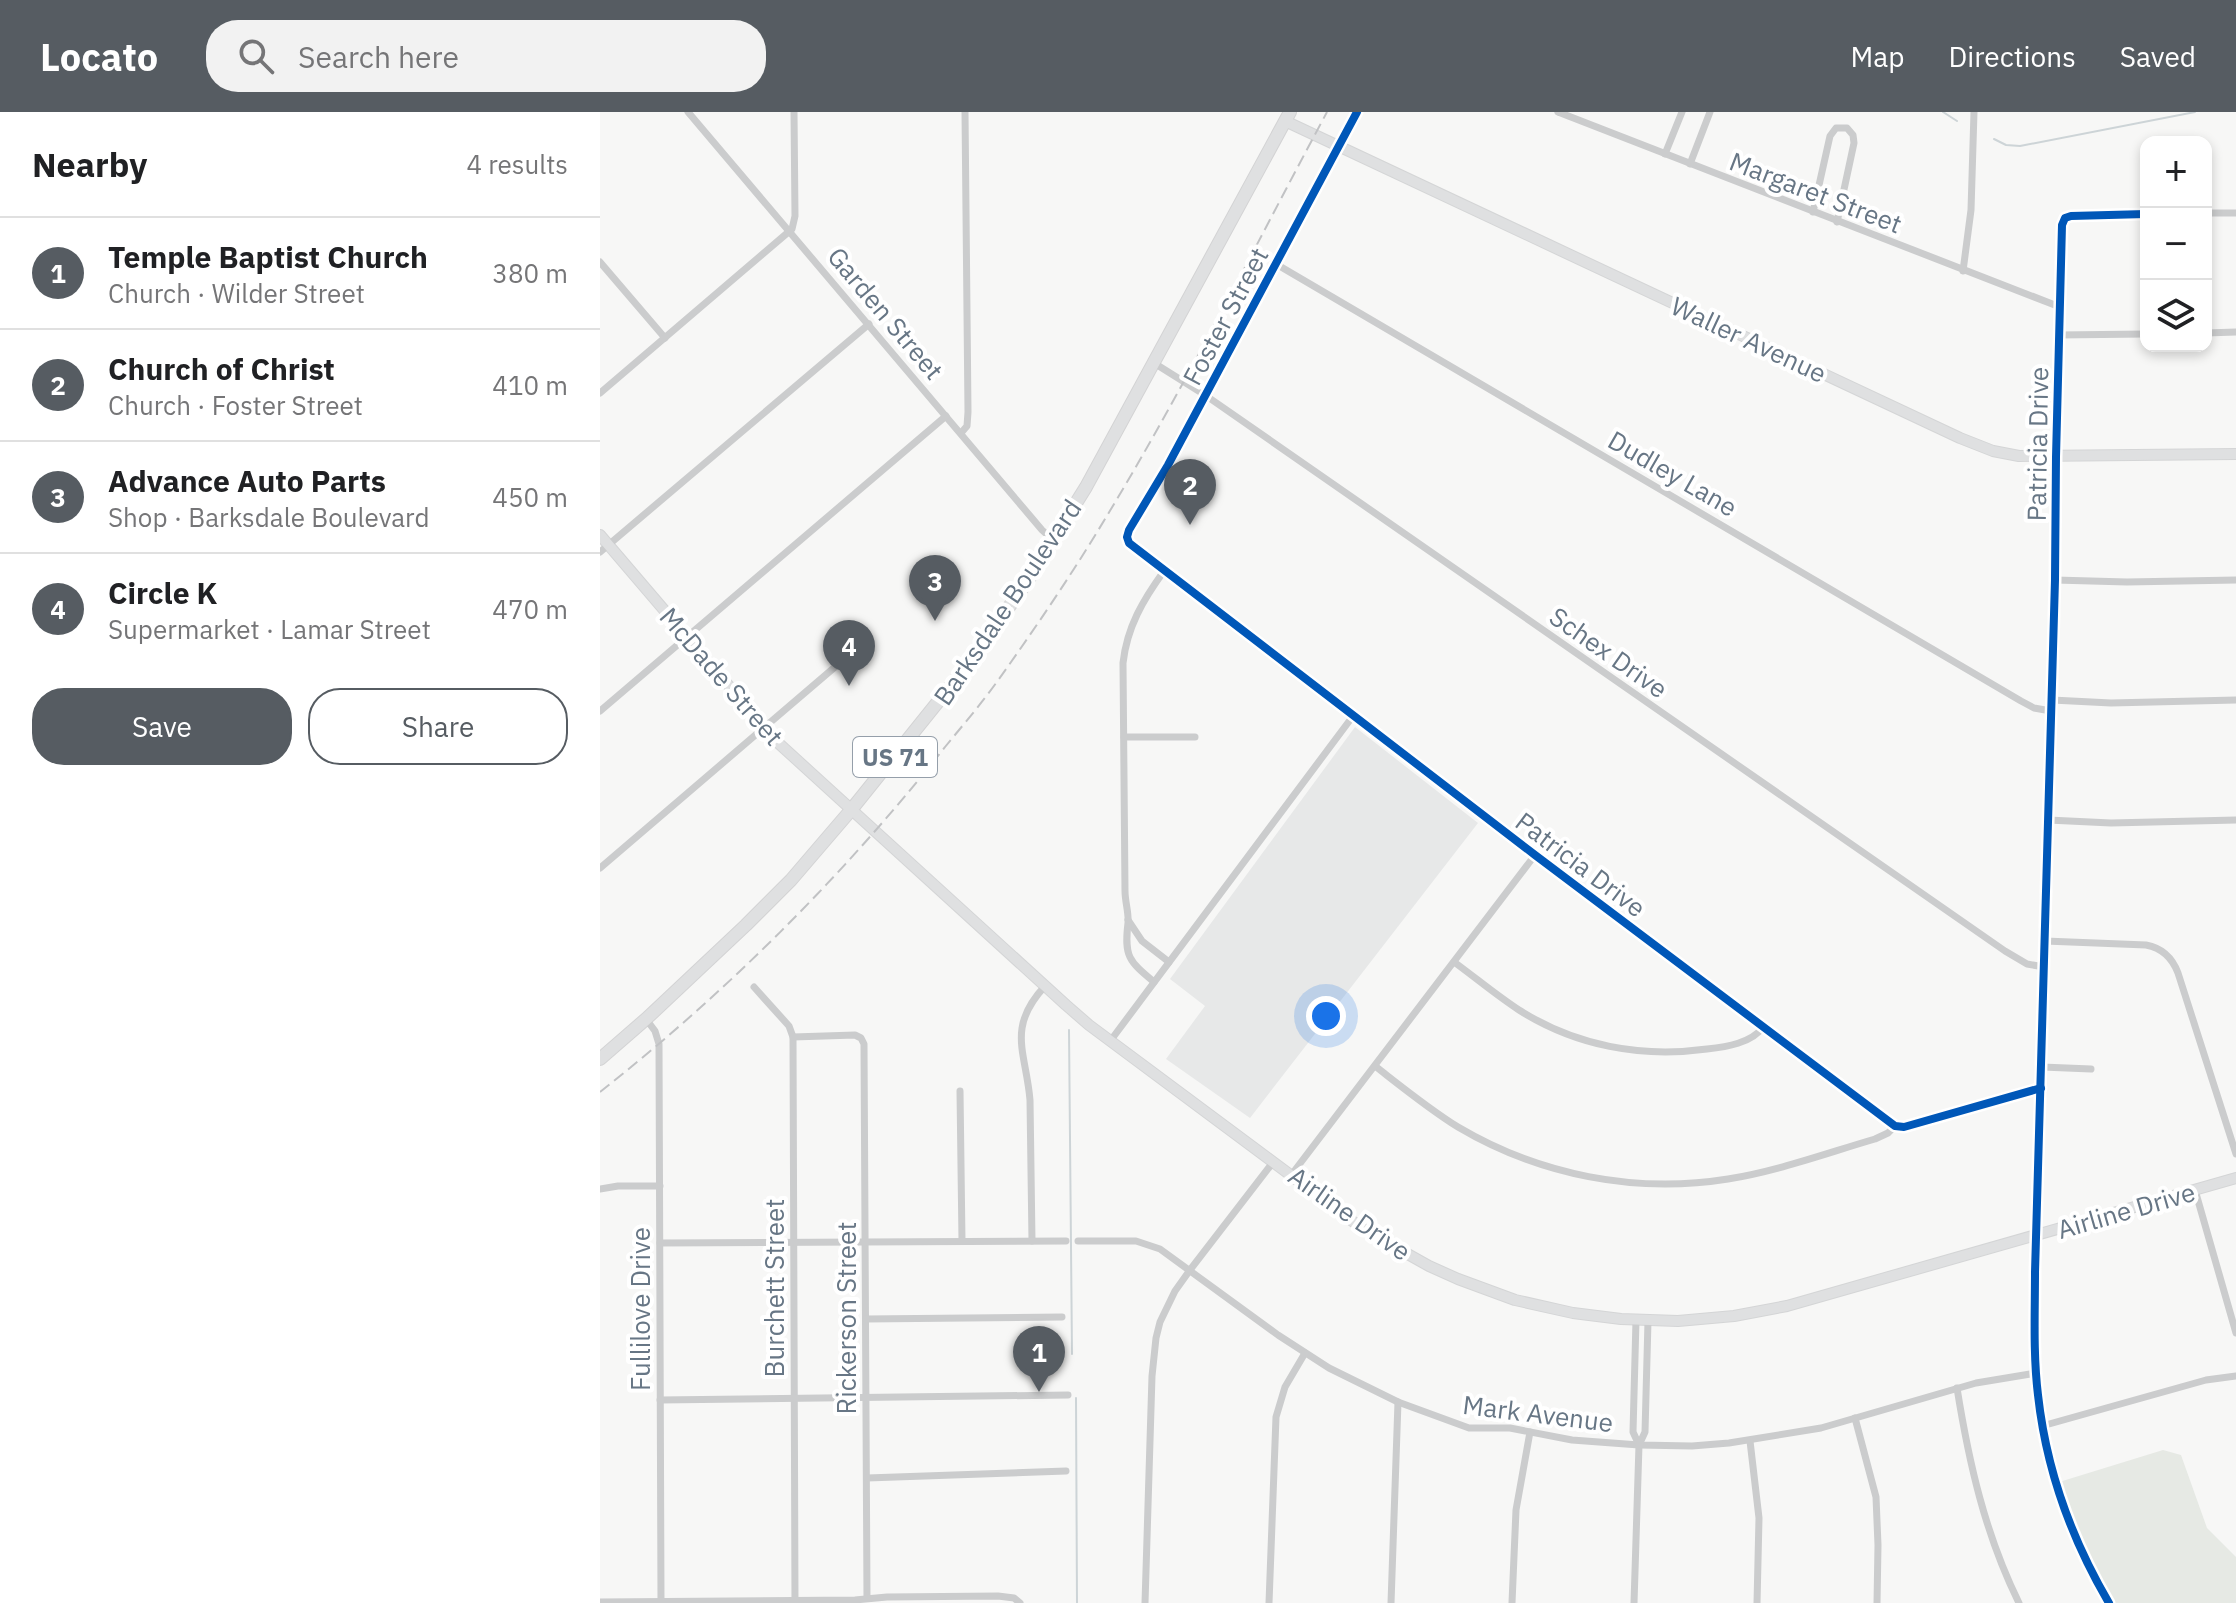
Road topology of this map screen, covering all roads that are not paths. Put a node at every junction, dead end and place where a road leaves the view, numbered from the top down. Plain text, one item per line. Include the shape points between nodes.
1 (688, 112) edge
2 (794, 112) edge
3 (965, 112) edge
4 (1357, 112) edge
5 (1558, 112) edge
6 (1682, 112) edge
7 (1710, 112) edge
8 (1974, 112) edge
9 (1287, 116) edge
10 (1338, 146) junction
11 (1665, 154) junction
12 (1690, 164) junction
13 (1813, 212) junction
14 (2212, 213) edge
15 (2236, 213) edge
16 (2140, 214) edge
17 (1837, 222) junction
18 (790, 231) junction
19 (600, 262) edge
20 (1276, 264) junction
21 (1963, 271) junction
22 (2060, 307) junction
23 (869, 324) junction
24 (2236, 332) edge
25 (2212, 333) edge
26 (2140, 334) edge
27 (2058, 335) junction
28 (665, 338) junction
29 (1154, 363) junction
30 (600, 393) edge
31 (1205, 395) junction
32 (946, 416) junction
33 (961, 433) junction
34 (2236, 454) edge
35 (2056, 457) junction
36 (600, 535) edge
37 (1127, 537) joint
38 (1053, 540) junction
39 (604, 548) edge
40 (1164, 571) junction
41 (2055, 580) junction
42 (2236, 580) edge
43 (687, 637) junction
44 (856, 649) dead end
45 (2236, 700) edge
46 (2051, 706) junction
47 (600, 711) edge
48 (1353, 716) junction
49 (764, 728) junction
50 (1124, 737) junction
51 (1195, 737) dead end
52 (851, 810) junction
53 (2048, 820) junction
54 (2236, 820) edge
55 (1535, 855) junction
56 (600, 868) edge
57 (1128, 920) junction
58 (2045, 941) junction
59 (1169, 962) junction
60 (1454, 962) junction
61 (2044, 967) junction
62 (1154, 982) junction
63 (1045, 986) junction
64 (754, 987) dead end
65 (646, 1019) junction
66 (1763, 1027) junction
67 (793, 1037) junction
68 (1111, 1040) junction
69 (600, 1059) edge
70 (1375, 1066) junction
71 (2042, 1067) junction
72 (2091, 1069) dead end
73 (2041, 1088) junction
74 (960, 1091) dead end
75 (1895, 1126) junction
76 (2236, 1154) edge
77 (1274, 1161) junction
78 (1292, 1174) junction
79 (2236, 1178) edge
80 (660, 1186) junction
81 (600, 1189) edge
82 (2195, 1190) junction
83 (2036, 1236) junction
84 (962, 1241) junction
85 (1032, 1241) junction
86 (1066, 1241) dead end
87 (1078, 1241) dead end
88 (794, 1242) junction
89 (866, 1242) junction
90 (660, 1243) junction
91 (1190, 1270) junction
92 (1062, 1317) dead end
93 (866, 1319) junction
94 (1636, 1320) junction
95 (1648, 1321) junction
96 (2236, 1333) edge
97 (1305, 1353) junction
98 (2036, 1373) junction
99 (2236, 1376) edge
100 (1957, 1388) junction
101 (1068, 1395) dead end
102 (794, 1398) junction
103 (866, 1398) junction
104 (660, 1400) junction
105 (1398, 1402) junction
106 (1855, 1418) junction
107 (2042, 1426) junction
108 (1530, 1432) junction
109 (1750, 1441) junction
110 (1639, 1445) junction
111 (1066, 1471) dead end
112 (867, 1478) junction
113 (867, 1598) junction
114 (600, 1602) edge
115 (661, 1602) edge
116 (795, 1602) edge
117 (1019, 1602) edge
118 (1145, 1603) edge
119 (1269, 1603) edge
120 (1391, 1603) edge
121 (1512, 1603) edge
122 (1634, 1603) edge
123 (1757, 1603) edge
124 (1877, 1603) edge
125 (2019, 1603) edge
126 (2109, 1603) edge

1 - 18 street, Garden Street
2 - 18 street via 795,216
3 - 33 street via 968,412
4 - 10 street, Foster Street
5 - 11 street, Margaret Street
6 - 11 street
7 - 12 street
8 - 21 street
9 - 10 street, Waller Avenue
9 - 29 main road, Barksdale Boulevard / US 71
10 - 20 street, Foster Street
10 - 35 street, Waller Avenue via 1977,445 2006,455
11 - 12 street, Margaret Street
12 - 13 street, Margaret Street
13 - 17 street, Margaret Street
13 - 17 street via 1830,136 1836,128 1847,128 1854,143
14 - 15 street
16 - 22 street, Patricia Drive via 2065,218
17 - 21 street, Margaret Street
18 - 23 street, Garden Street
18 - 28 street
19 - 28 street
20 - 31 street, Foster Street
20 - 46 street, Dudley Lane via 2021,701 2034,708
21 - 22 street, Margaret Street
22 - 27 street, Patricia Drive
23 - 32 street, Garden Street
23 - 39 street
24 - 25 street
26 - 27 street
27 - 35 street, Patricia Drive
28 - 30 street
29 - 31 street, Schex Drive
29 - 38 main road, Barksdale Boulevard / US 71
31 - 37 street, Foster Street
31 - 61 street, Schex Drive via 1991,942 2027,964
32 - 33 street, Garden Street
32 - 43 street
33 - 38 street, Garden Street
34 - 35 street, Waller Avenue
35 - 41 street, Patricia Drive
36 - 39 street, McDade Street
37 - 40 street, Patricia Drive
38 - 52 main road, Barksdale Boulevard / US 71 via 968,665
39 - 43 street, McDade Street
40 - 48 street, Patricia Drive
40 - 50 street via 1129,634 1123,663
41 - 42 street
41 - 46 street, Patricia Drive
43 - 47 street
43 - 49 street, McDade Street
44 - 49 street
45 - 46 street, Dudley Lane
46 - 53 street, Patricia Drive
48 - 55 street, Patricia Drive
48 - 59 street
49 - 52 street, McDade Street
49 - 56 street
50 - 51 street
50 - 57 street
52 - 63 street, Airline Drive
52 - 65 main road, Barksdale Boulevard / US 71 via 758,914
53 - 54 street
53 - 58 street, Patricia Drive
55 - 60 street
55 - 66 street, Patricia Drive
57 - 59 street via 1142,941
57 - 62 street via 1127,953
58 - 61 street, Patricia Drive
58 - 76 street via 2146,945 2171,958
59 - 62 street
60 - 66 street via 1522,1012 1598,1045 1639,1052 1694,1051 1747,1040
60 - 70 street
61 - 71 street, Patricia Drive
62 - 68 street
63 - 68 street, Airline Drive
63 - 85 street via 1025,1015 1020,1043 1030,1100
64 - 67 street
65 - 69 main road, Barksdale Boulevard / US 71
65 - 80 street, Fullilove Drive via 659,1044
66 - 75 street, Patricia Drive
67 - 88 street, Burchett Street
67 - 89 street, Rickerson Street via 861,1038
68 - 77 street, Airline Drive
70 - 75 street via 1440,1115 1492,1145 1554,1168 1622,1182 1689,1183 1744,1176 1875,1139
70 - 78 street
71 - 72 street
71 - 73 street, Patricia Drive
73 - 75 street
73 - 83 street, Patricia Drive
74 - 84 street
77 - 78 street, Airline Drive
77 - 91 street
78 - 94 street, Airline Drive via 1363,1229 1458,1279 1544,1307
79 - 82 street, Airline Drive
80 - 81 street
80 - 90 street, Fullilove Drive
82 - 83 street, Airline Drive
82 - 96 street
83 - 95 street, Airline Drive via 1787,1306 1714,1318
83 - 98 street, Patricia Drive
84 - 85 street
84 - 89 street
85 - 86 street
87 - 91 street, Mark Avenue via 1144,1242
88 - 89 street
88 - 90 street
88 - 102 street, Burchett Street
89 - 93 street, Rickerson Street
90 - 104 street, Fullilove Drive
91 - 97 street, Mark Avenue
91 - 118 street via 1166,1308 1156,1338
92 - 93 street
93 - 103 street, Rickerson Street
94 - 95 street, Airline Drive
94 - 110 street via 1633,1432
95 - 110 street via 1645,1432
97 - 105 street, Mark Avenue
97 - 119 street via 1285,1387 1276,1417
98 - 100 street, Mark Avenue
98 - 107 street, Patricia Drive
99 - 107 street
100 - 106 street, Mark Avenue
100 - 125 street via 1982,1511
101 - 103 street
102 - 103 street
102 - 104 street
102 - 116 street, Burchett Street
103 - 112 street, Rickerson Street
104 - 115 street, Fullilove Drive
105 - 108 street, Mark Avenue via 1459,1426
105 - 120 street
106 - 109 street, Mark Avenue
106 - 124 street via 1876,1497
107 - 126 street, Patricia Drive via 2065,1508
108 - 110 street, Mark Avenue
108 - 121 street via 1516,1510
109 - 110 street, Mark Avenue
109 - 123 street via 1759,1518
110 - 122 street
111 - 112 street
112 - 113 street, Rickerson Street
113 - 116 street
113 - 117 street via 998,1596
114 - 115 street
115 - 116 street

